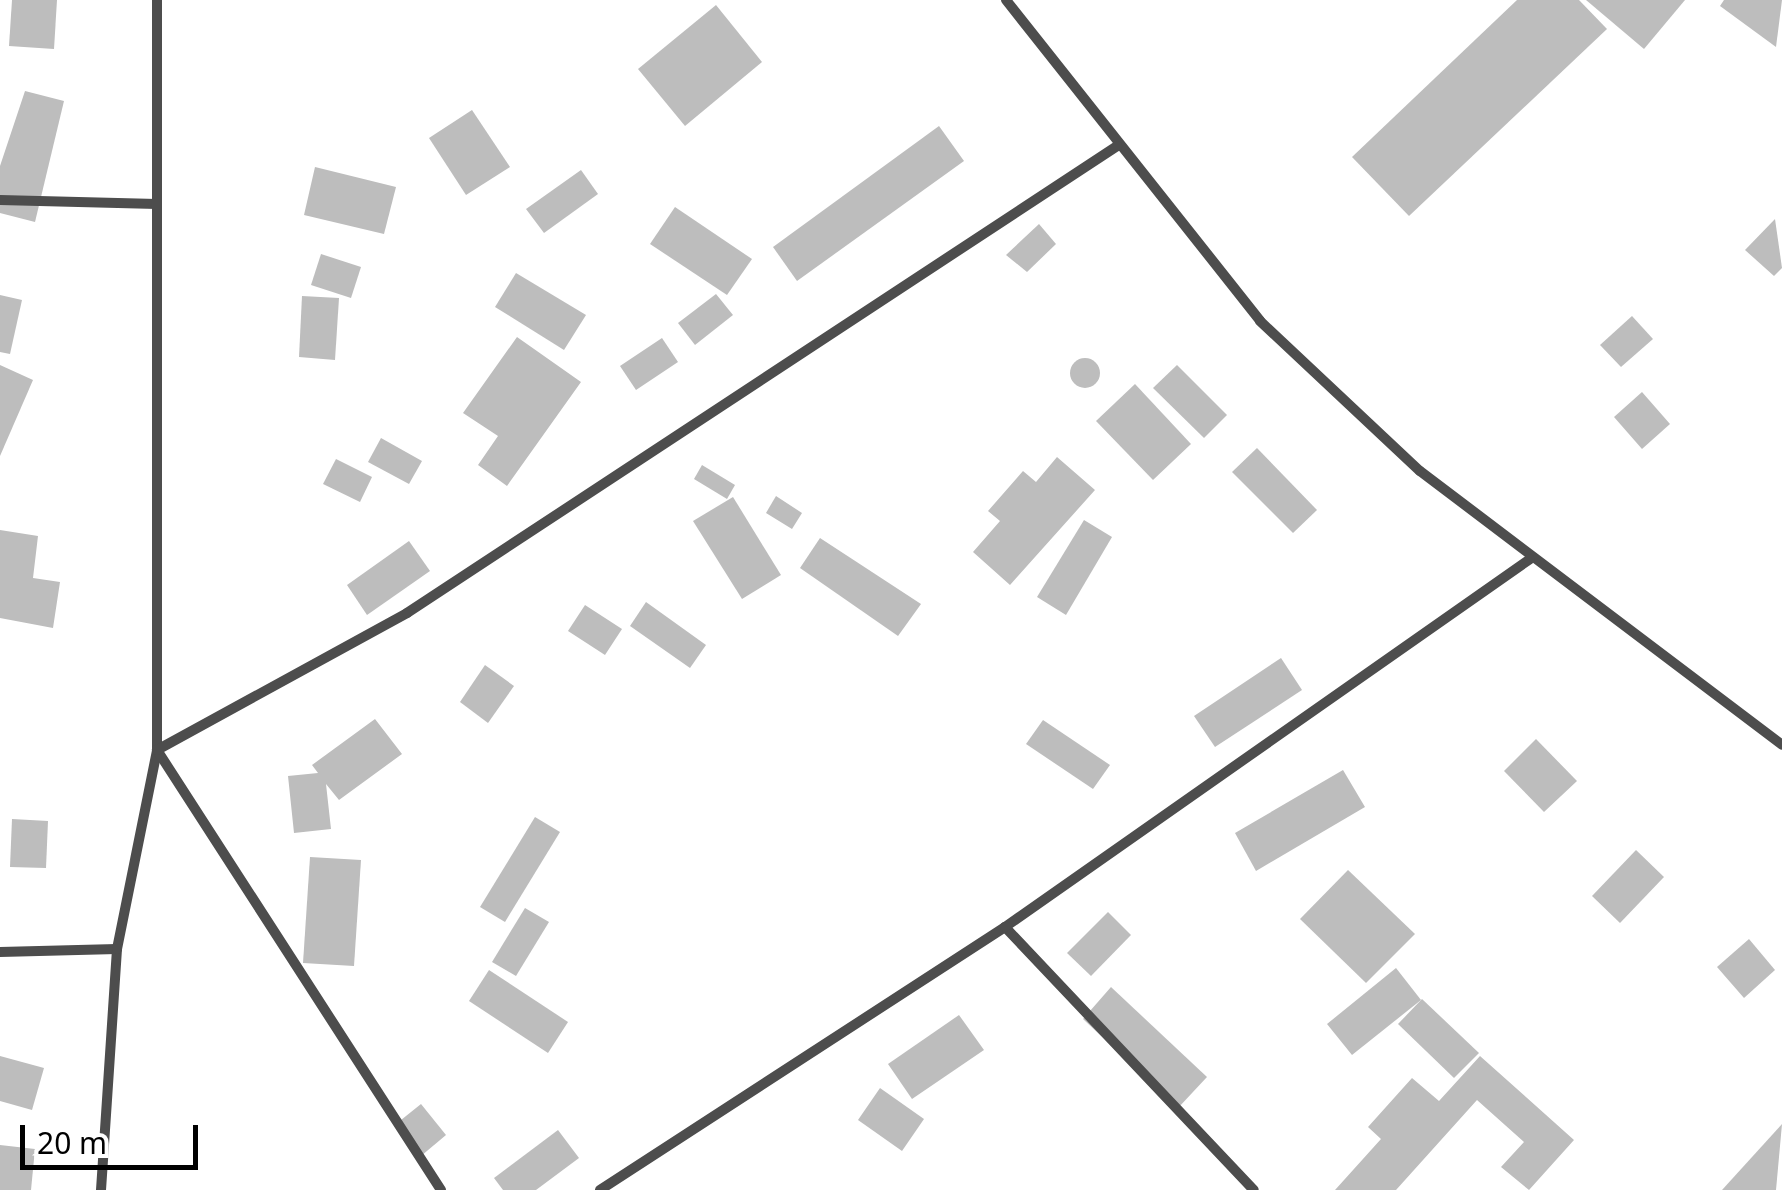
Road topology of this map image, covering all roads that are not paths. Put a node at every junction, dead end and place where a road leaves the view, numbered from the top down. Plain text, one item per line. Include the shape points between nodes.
1 (156, 0) edge
2 (1006, 0) edge
3 (1117, 146) junction
4 (0, 200) edge
5 (156, 204) junction
6 (1530, 559) junction
7 (1782, 746) edge
8 (158, 750) junction
9 (1005, 926) junction
10 (118, 949) junction
11 (0, 952) edge
12 (101, 1190) edge
13 (441, 1190) edge
14 (600, 1190) edge
15 (1254, 1190) edge

1 - 5 street
2 - 3 street
3 - 6 street via 1260,321
3 - 8 street via 406,612
4 - 5 street
5 - 8 street
6 - 7 street
6 - 9 street
8 - 10 street
8 - 13 street
9 - 14 street
9 - 15 street
10 - 11 street
10 - 12 street

